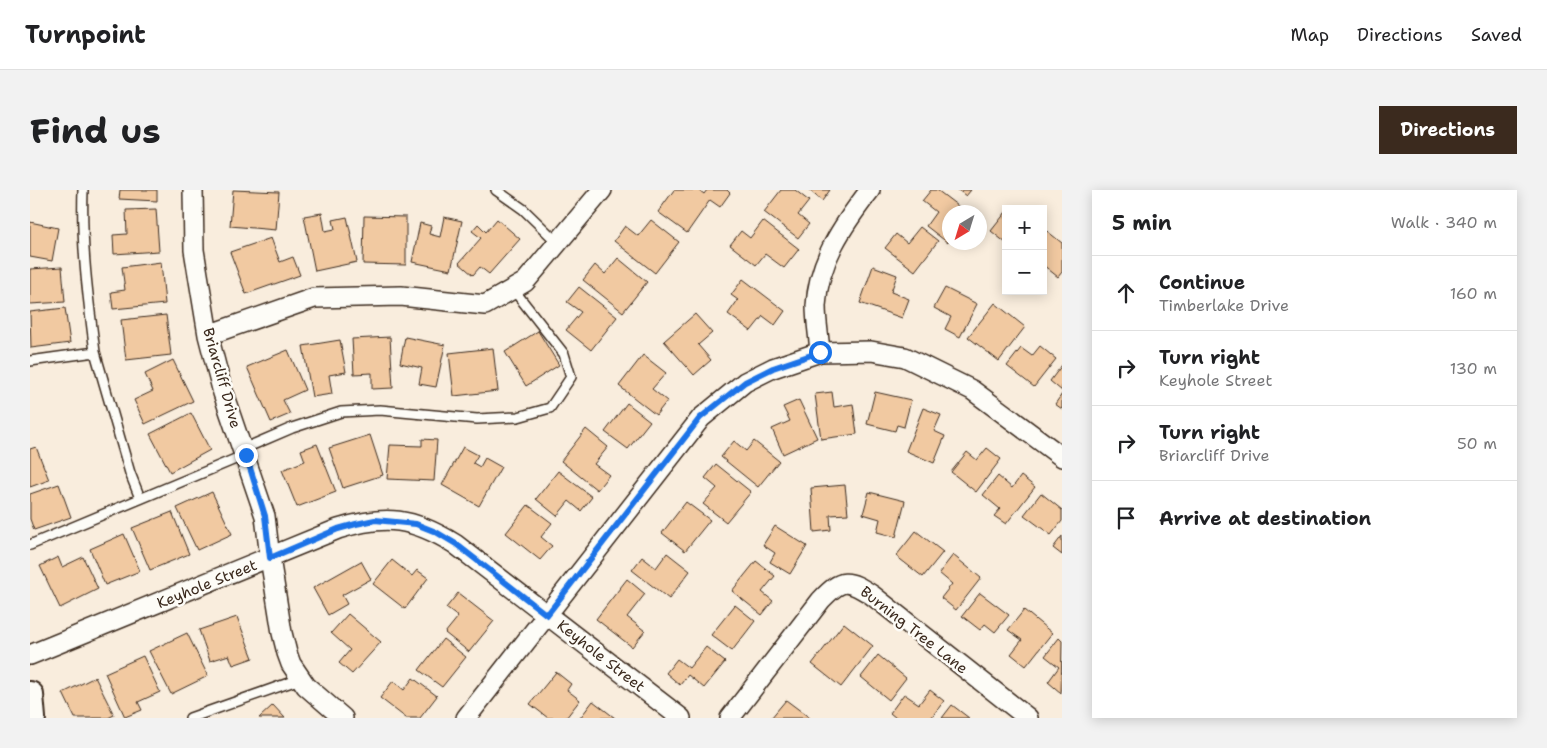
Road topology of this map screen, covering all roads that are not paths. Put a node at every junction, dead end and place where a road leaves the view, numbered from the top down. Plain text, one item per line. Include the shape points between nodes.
1 (83, 190) edge
2 (192, 190) edge
3 (496, 190) edge
4 (602, 190) edge
5 (870, 190) edge
6 (558, 243) junction
7 (513, 289) junction
8 (208, 335) junction
9 (95, 352) junction
10 (820, 352) junction
11 (30, 361) edge
12 (244, 452) junction
13 (1062, 458) edge
14 (140, 498) junction
15 (30, 545) edge
16 (270, 558) junction
17 (547, 615) junction
18 (30, 655) edge
19 (300, 679) junction
20 (30, 695) edge
21 (32, 718) edge
22 (190, 718) edge
23 (344, 718) edge
24 (466, 718) edge
25 (681, 718) edge
26 (730, 718) edge
27 (1028, 718) edge

1 - 9 lane via 87,292
2 - 8 street, Briarcliff Drive via 194,250
3 - 6 lane via 523,209
4 - 6 street
5 - 10 street via 844,223 821,271 816,307
6 - 7 street via 525,282
7 - 8 street via 485,305 401,296 314,298
7 - 12 lane via 564,354 571,378 550,408 518,417 477,419 380,410 341,412 274,435
8 - 12 street, Briarcliff Drive via 223,393
9 - 11 lane
9 - 14 lane
10 - 13 street via 871,352 905,357 972,390
10 - 17 street via 773,368 745,382 700,418
12 - 14 lane
12 - 16 street, Briarcliff Drive via 265,516
14 - 15 lane
16 - 17 street, Keyhole Street via 356,524 375,520 416,524 456,544
16 - 18 street, Keyhole Street
16 - 19 street, Briarcliff Drive via 286,653
17 - 24 street
17 - 25 street, Keyhole Street
19 - 22 lane
19 - 23 street, Briarcliff Drive via 314,695
20 - 21 main road
26 - 27 street, Burning Tree Lane via 820,600 840,584 853,583

